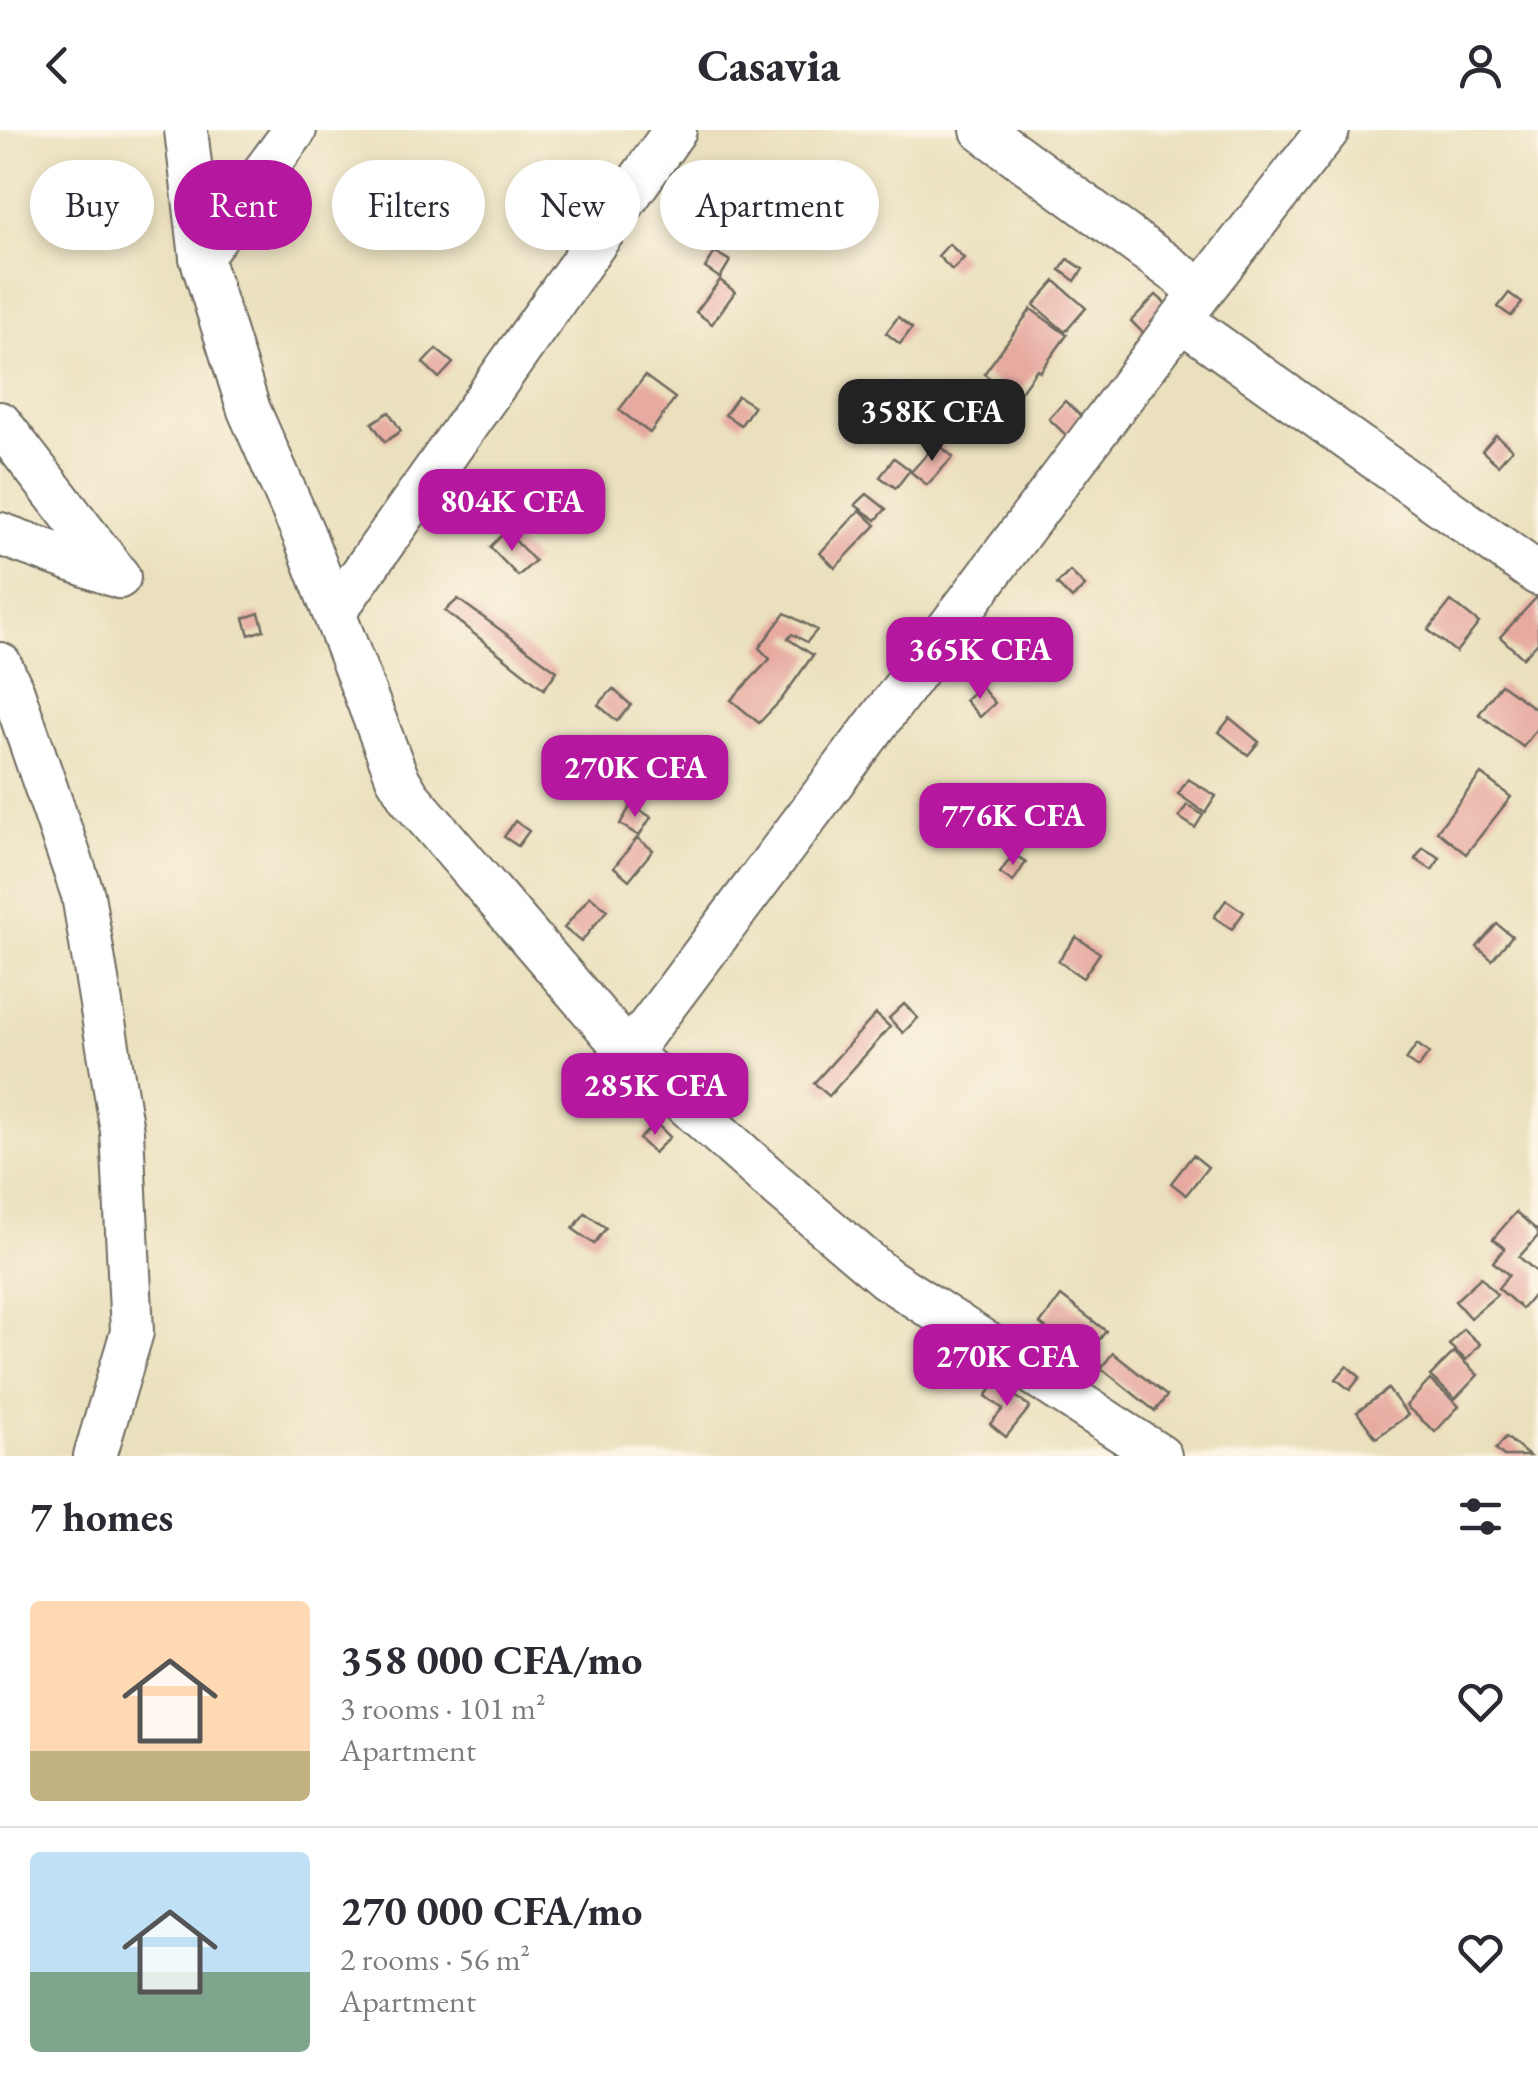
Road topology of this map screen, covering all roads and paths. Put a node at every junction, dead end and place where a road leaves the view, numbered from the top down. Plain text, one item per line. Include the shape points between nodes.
1 (186, 130) edge
2 (296, 130) edge
3 (674, 130) edge
4 (982, 130) edge
5 (1328, 130) edge
6 (201, 257) junction
7 (1191, 306) junction
8 (0, 423) edge
9 (0, 534) edge
10 (1538, 574) edge
11 (334, 612) junction
12 (0, 664) edge
13 (629, 1053) junction
14 (95, 1456) edge
15 (1160, 1456) edge

1 - 6 street
2 - 6 street
3 - 11 street
4 - 7 street
5 - 7 street
6 - 11 street via 250,410
7 - 10 street
7 - 13 street
8 - 9 street via 119,577
11 - 13 street via 409,797
12 - 14 street via 83,895 122,1132 132,1332
13 - 15 street via 886,1278

